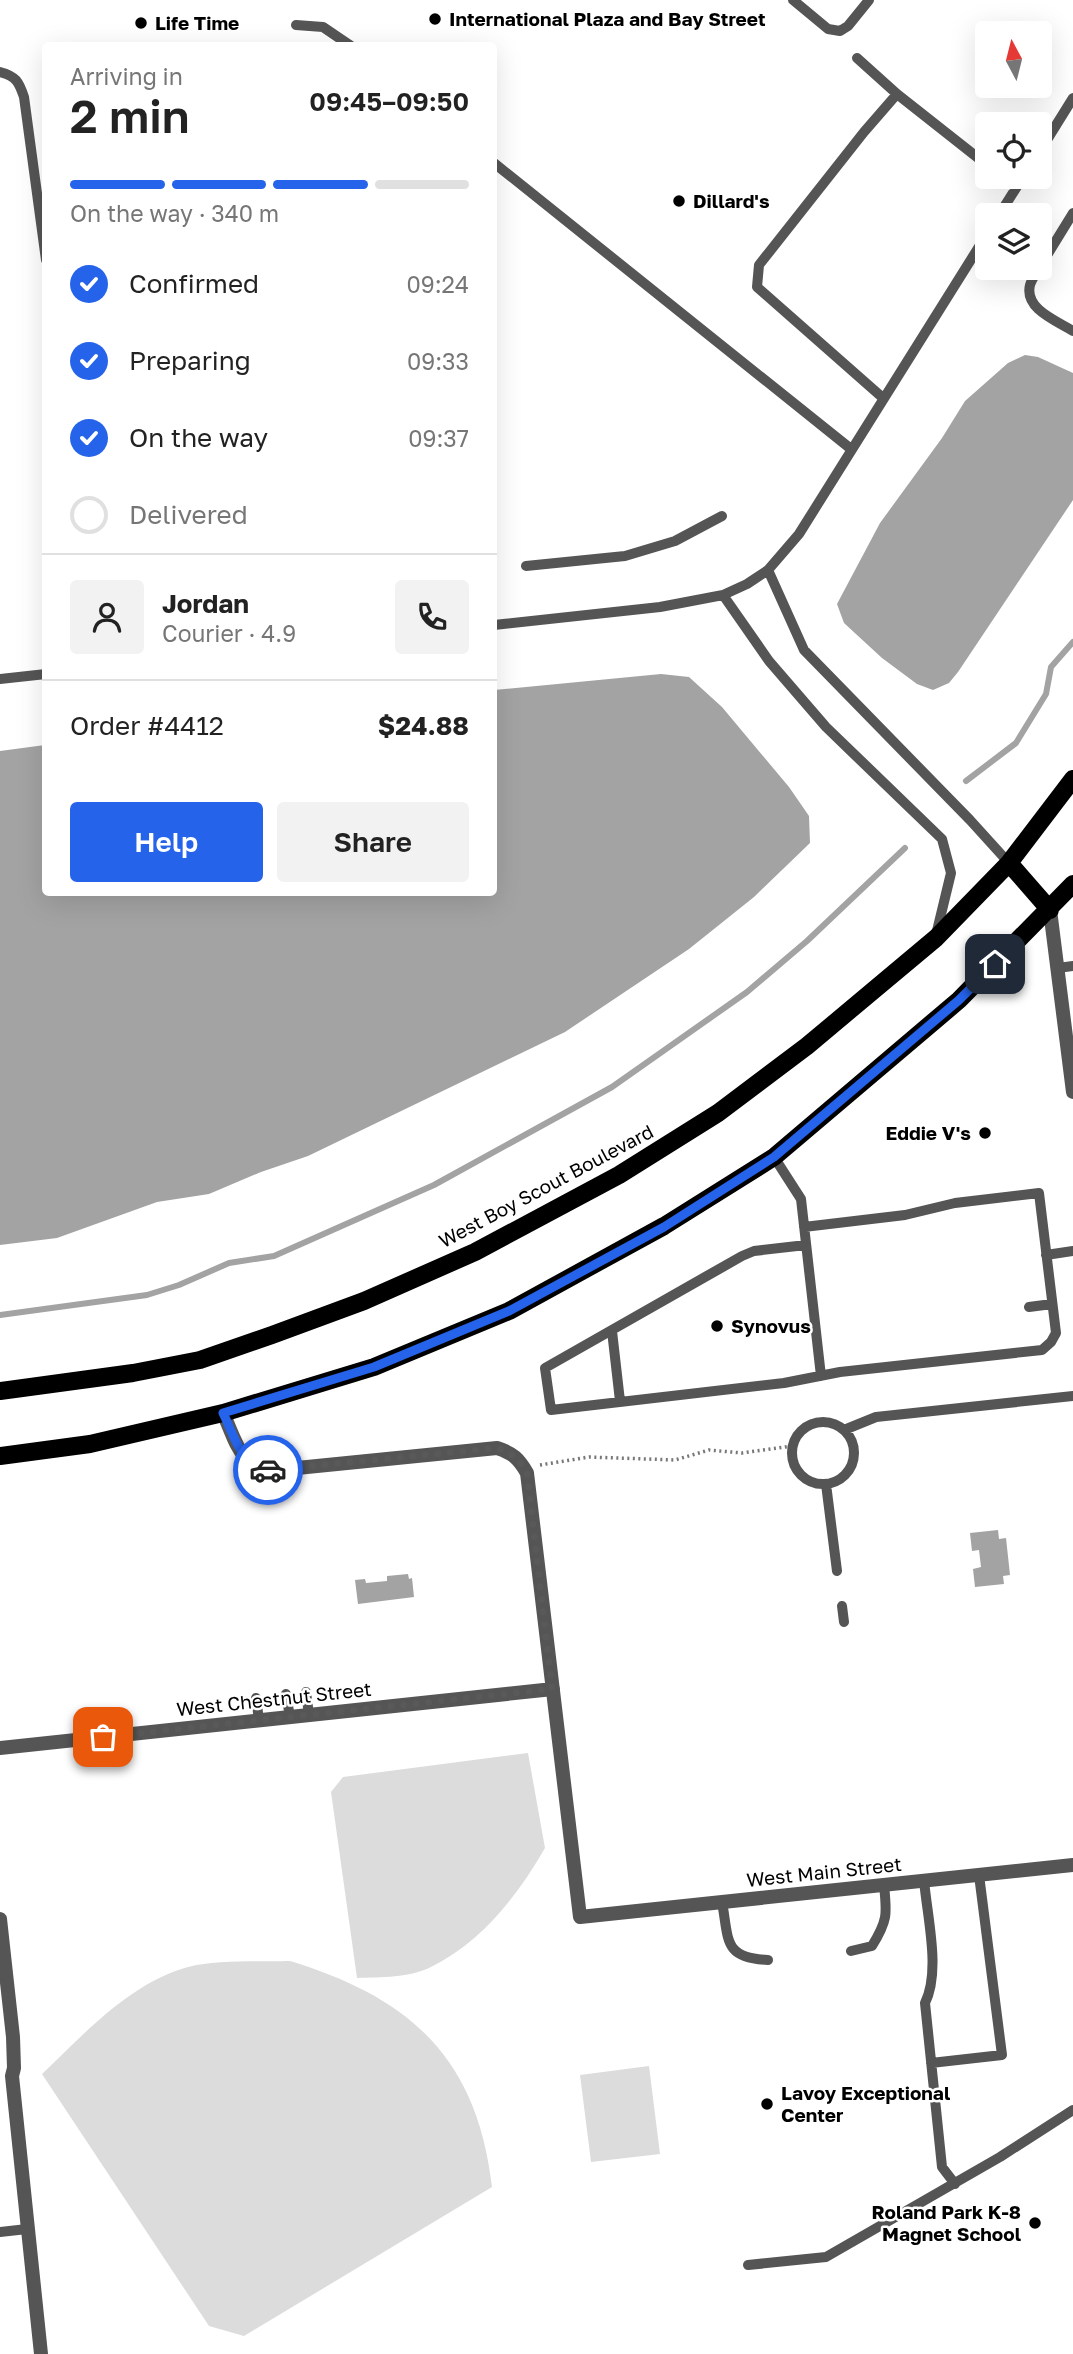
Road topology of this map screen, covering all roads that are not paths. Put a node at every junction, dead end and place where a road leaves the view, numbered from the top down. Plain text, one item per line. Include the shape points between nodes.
1 (869, 0) edge
2 (797, 4) edge
3 (296, 25) dead end
4 (345, 42) edge
5 (857, 58) dead end
6 (0, 72) edge
7 (897, 94) junction
8 (1073, 98) edge
9 (1052, 132) edge
10 (975, 156) edge
11 (497, 165) edge
12 (1073, 213) edge
13 (42, 230) edge
14 (1052, 246) edge
15 (975, 253) edge
16 (1032, 280) edge
17 (1073, 331) edge
18 (883, 398) junction
19 (851, 449) junction
20 (722, 516) dead end
21 (526, 566) dead end
22 (768, 570) junction
23 (723, 594) junction
24 (497, 625) edge
25 (42, 674) edge
26 (0, 679) edge
27 (1073, 779) edge
28 (1009, 863) junction
29 (1073, 884) edge
30 (1050, 909) junction
31 (936, 938) junction
32 (1073, 966) edge
33 (1058, 968) junction
34 (1073, 1092) edge
35 (774, 1157) junction
36 (804, 1227) junction
37 (806, 1245) junction
38 (1073, 1251) edge
39 (1046, 1255) junction
40 (1052, 1304) junction
41 (1030, 1307) dead end
42 (612, 1331) junction
43 (821, 1376) junction
44 (0, 1391) edge
45 (1073, 1396) edge
46 (620, 1401) junction
47 (223, 1413) junction
48 (844, 1430) junction
49 (0, 1456) edge
50 (826, 1484) junction
51 (837, 1571) dead end
52 (842, 1606) dead end
53 (844, 1622) dead end
54 (552, 1689) junction
55 (306, 1692) dead end
56 (286, 1694) dead end
57 (256, 1698) dead end
58 (310, 1715) junction
59 (290, 1717) junction
60 (259, 1720) junction
61 (0, 1748) edge
62 (1073, 1865) edge
63 (979, 1875) junction
64 (924, 1880) junction
65 (884, 1885) junction
66 (722, 1902) junction
67 (0, 1919) edge
68 (851, 1951) dead end
69 (768, 1961) dead end
70 (931, 2063) junction
71 (6, 2077) edge
72 (1073, 2110) edge
73 (955, 2184) junction
74 (27, 2229) junction
75 (0, 2232) edge
76 (748, 2265) dead end
77 (41, 2354) edge

1 - 2 lane via 840,31 828,29
3 - 4 lane via 323,27
5 - 7 lane
6 - 13 lane via 19,81 24,97
7 - 10 lane
7 - 18 lane via 759,265 757,287
8 - 9 lane
11 - 19 lane
12 - 14 lane
15 - 18 lane
16 - 17 lane via 1030,298 1037,309
18 - 19 lane
19 - 22 lane via 799,534
20 - 21 lane via 675,541 625,556
22 - 23 lane
22 - 28 lane via 804,650
23 - 24 lane via 660,607
23 - 31 lane via 769,661 826,727 942,839 951,873
25 - 26 lane
27 - 28 main road, West Boy Scout Boulevard
28 - 30 main road
28 - 31 main road, West Boy Scout Boulevard
29 - 30 main road
30 - 33 street
30 - 35 main road via 959,1000
31 - 44 main road, West Boy Scout Boulevard via 718,1113 620,1175 475,1252 364,1301 200,1360
32 - 33 lane
33 - 34 street
35 - 36 lane via 801,1199
35 - 47 main road via 664,1227 509,1311 374,1367
36 - 37 lane
36 - 39 lane via 1039,1193
37 - 42 lane via 754,1251
37 - 43 lane
38 - 39 lane
39 - 40 lane
40 - 41 lane
40 - 43 lane via 1056,1333 1042,1350
42 - 46 lane
42 - 46 lane via 545,1368 551,1410
43 - 46 lane
45 - 48 lane via 876,1417
47 - 49 main road via 90,1444
47 - 54 street via 242,1454 264,1470 497,1448 519,1460 527,1473
48 - 50 lane via 854,1446 852,1465 839,1480
48 - 50 lane via 835,1424 814,1423 796,1436 792,1446 794,1467 801,1476
50 - 51 lane
52 - 53 lane
54 - 58 street, West Chestnut Street
54 - 66 street, West Main Street via 580,1917
55 - 58 lane
56 - 59 lane
57 - 60 lane
58 - 59 street, West Chestnut Street
59 - 60 street, West Chestnut Street
60 - 61 street, West Chestnut Street
62 - 63 street, West Main Street
63 - 64 street, West Main Street
63 - 70 lane via 1002,2055
64 - 65 street, West Main Street
64 - 70 lane via 934,1975 925,2003
65 - 66 street, West Main Street
65 - 68 lane via 887,1914 882,1930 872,1946
66 - 69 lane via 729,1942 737,1953
67 - 71 street via 13,2037 14,2068
70 - 73 lane via 942,2167
71 - 74 street
72 - 73 lane
73 - 76 lane via 826,2257
74 - 75 lane
74 - 77 street

